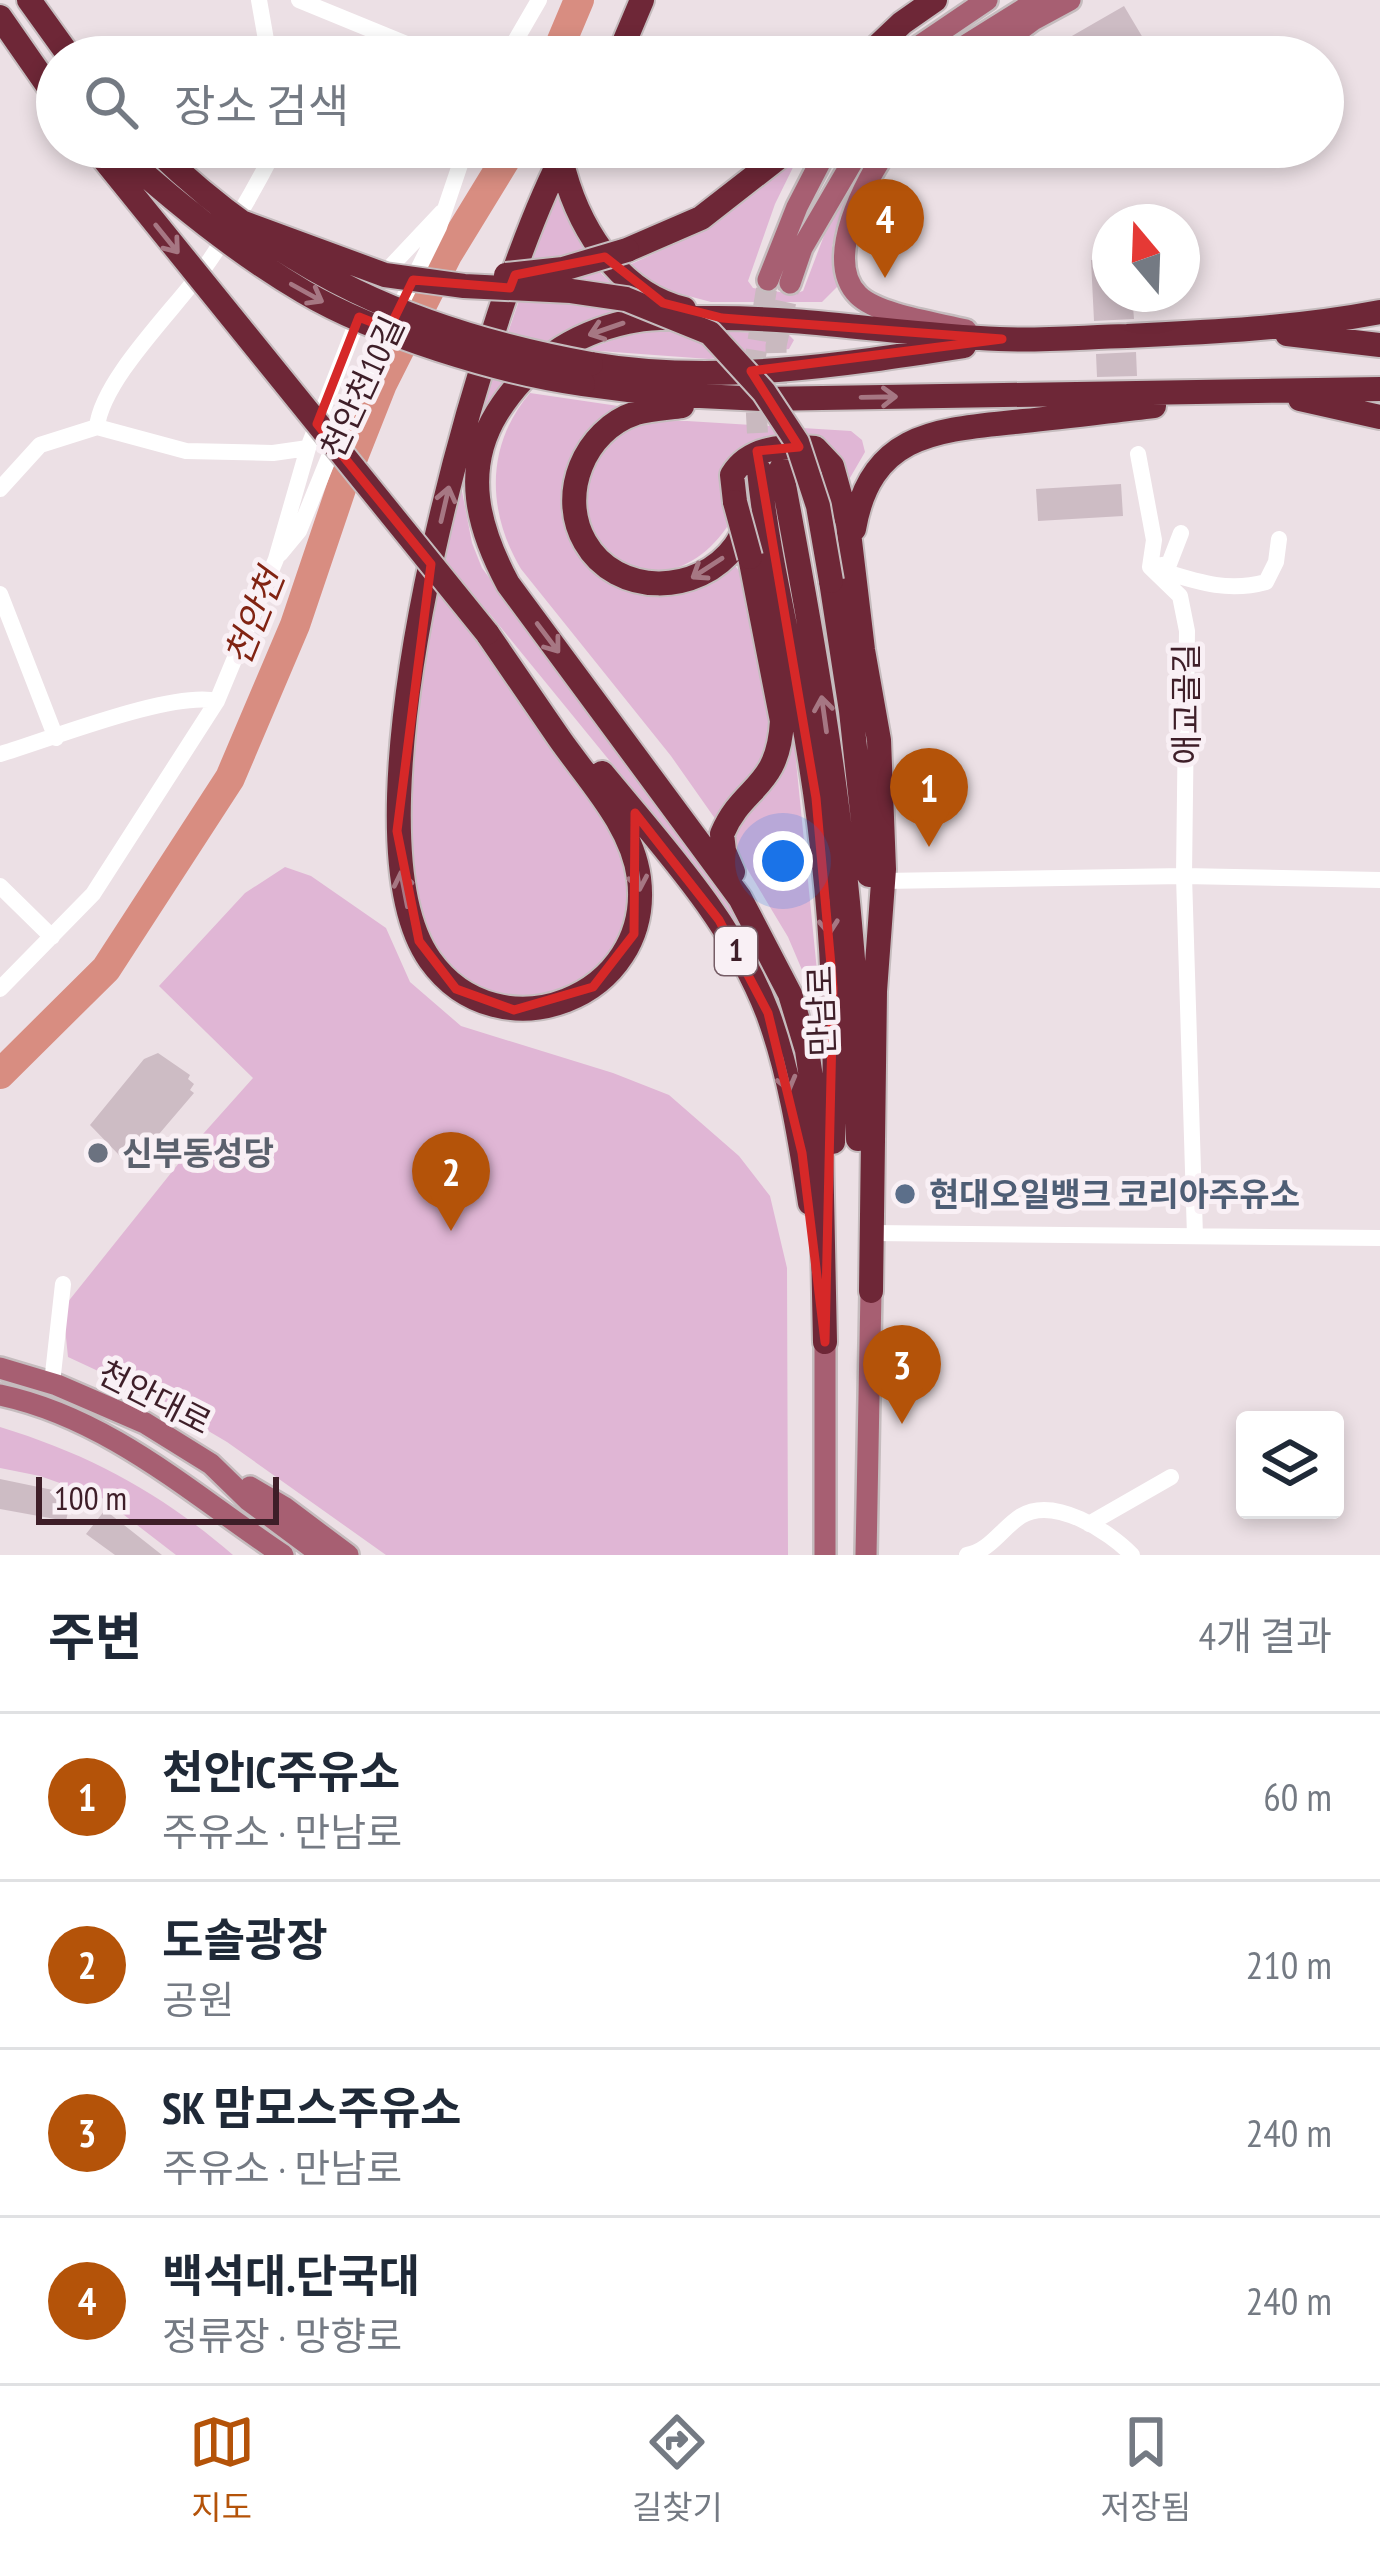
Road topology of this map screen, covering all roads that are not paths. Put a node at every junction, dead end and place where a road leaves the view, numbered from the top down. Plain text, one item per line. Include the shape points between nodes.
1 (28, 0) edge
2 (259, 0) edge
3 (299, 0) edge
4 (539, 0) edge
5 (642, 0) edge
6 (934, 0) edge
7 (1038, 0) edge
8 (1070, 0) edge
9 (982, 2) edge
10 (0, 17) edge
11 (55, 36) edge
12 (265, 36) edge
13 (387, 36) edge
14 (518, 36) edge
15 (627, 36) edge
16 (888, 36) edge
17 (933, 36) edge
18 (981, 36) edge
19 (1011, 36) edge
20 (36, 69) edge
21 (111, 168) edge
22 (137, 168) edge
23 (175, 168) edge
24 (265, 168) edge
25 (458, 168) edge
26 (558, 168) edge
27 (566, 168) edge
28 (765, 168) edge
29 (817, 168) edge
30 (849, 168) edge
31 (878, 168) edge
32 (442, 212) junction
33 (237, 224) junction
34 (285, 239) junction
35 (1380, 312) edge
36 (722, 317) junction
37 (1255, 331) junction
38 (1380, 332) edge
39 (1001, 340) junction
40 (1380, 345) edge
41 (587, 374) junction
42 (1380, 389) edge
43 (1273, 392) junction
44 (762, 399) junction
45 (1380, 417) edge
46 (97, 427) junction
47 (308, 448) junction
48 (1138, 454) dead end
49 (770, 470) junction
50 (0, 489) edge
51 (1180, 533) dead end
52 (1279, 539) dead end
53 (853, 553) junction
54 (277, 559) junction
55 (1150, 567) junction
56 (0, 594) edge
57 (488, 633) junction
58 (217, 701) junction
59 (56, 738) junction
60 (0, 754) edge
61 (1184, 876) junction
62 (1380, 880) edge
63 (884, 881) junction
64 (0, 886) edge
65 (52, 937) junction
66 (769, 949) junction
67 (0, 989) edge
68 (875, 991) junction
69 (872, 1233) junction
70 (1195, 1236) junction
71 (1380, 1238) edge
72 (63, 1284) dead end
73 (871, 1291) junction
74 (824, 1342) junction
75 (0, 1369) edge
76 (52, 1383) junction
77 (0, 1395) edge
78 (211, 1464) junction
79 (1171, 1477) dead end
80 (221, 1514) junction
81 (1089, 1524) junction
82 (261, 1555) edge
83 (283, 1555) edge
84 (322, 1555) edge
85 (348, 1555) edge
86 (825, 1555) edge
87 (866, 1555) edge
88 (967, 1555) edge
89 (1132, 1555) edge

1 - 11 highway
2 - 12 street
3 - 13 street
4 - 14 street
5 - 15 highway
6 - 16 highway
7 - 18 main road
8 - 19 main road
9 - 17 main road
10 - 20 highway
21 -> 57 highway, 1, bridge
22 -> 41 highway, bridge via 309,295 440,348 546,379
23 - 33 highway, bridge
24 - 33 street
25 - 32 street, 천안천10길
57 -> 26 highway via 624,831 639,876 626,954 593,987 531,1010 456,988 429,959 408,909 397,831 416,638 448,487 486,357
27 - 36 highway via 587,229 615,268 663,303
28 - 34 highway, bridge via 701,218 563,268 492,275
29 - 30 main road via 796,207 779,282
31 - 39 main road via 843,251 860,297
32 - 47 street, 천안천10길 via 369,291
32 - 54 street, 천안천10길 via 298,532
33 - 34 highway, bridge
33 - 41 highway, bridge via 366,300
33 - 46 street via 118,379
34 - 68 highway, bridge via 398,278 626,299 710,333 764,392 797,442 818,506 868,852
35 - 37 highway
36 - 39 highway
36 -> 66 highway via 624,322 535,365 490,424 476,494 508,584 721,870
37 - 38 street
37 - 39 highway
37 - 40 highway
39 - 41 highway via 832,365
41 - 44 highway via 659,394
42 - 43 highway
44 -> 43 highway
43 - 45 highway
43 - 53 highway via 956,428 910,441 868,484
49 -> 44 highway via 734,548 688,580 644,583 616,573 584,541 574,514 583,459 605,430 634,413
46 - 47 street, 천안천10길 via 186,451
46 - 50 street via 40,445
47 - 54 street, 천안천10길
48 - 55 street via 1154,540
73 -> 49 highway, 만남로 via 841,830 813,636
49 -> 74 highway, 만남로 via 771,558 816,798 833,988
51 - 55 street via 1169,564
52 - 55 street via 1266,582 1252,586 1221,589
53 - 63 highway via 879,740
53 - 66 highway, bridge via 832,466 815,448 771,449 746,458 732,476 782,721 771,771 721,841
54 - 58 street, 천안천10길
55 - 61 street, 애교골길 via 1180,596 1187,631
56 - 59 street
57 -> 74 highway, 1 via 700,892 767,1013 802,1153
58 - 59 street via 161,706
58 - 65 street, 천안천10길 via 93,894
59 - 60 street
61 - 62 street
61 - 63 street
61 - 70 street, 애교골길
63 - 68 highway
64 - 65 street
65 - 67 street, 천안천10길
66 - 74 highway via 790,994 817,1102
68 - 69 highway
69 - 70 street
69 - 73 highway
70 - 71 street
72 - 76 street
73 - 87 main road, 만남로
74 - 86 main road, 만남로 / 1
75 - 76 main road, 천안대로
76 - 78 main road, 천안대로 via 145,1423
77 - 80 main road, 천안대로 via 127,1445
78 - 84 main road, 천안대로
78 - 85 main road
79 - 81 street
80 - 82 main road
80 - 83 main road, 천안대로
81 - 88 street via 1045,1509 1024,1514
81 - 89 street

